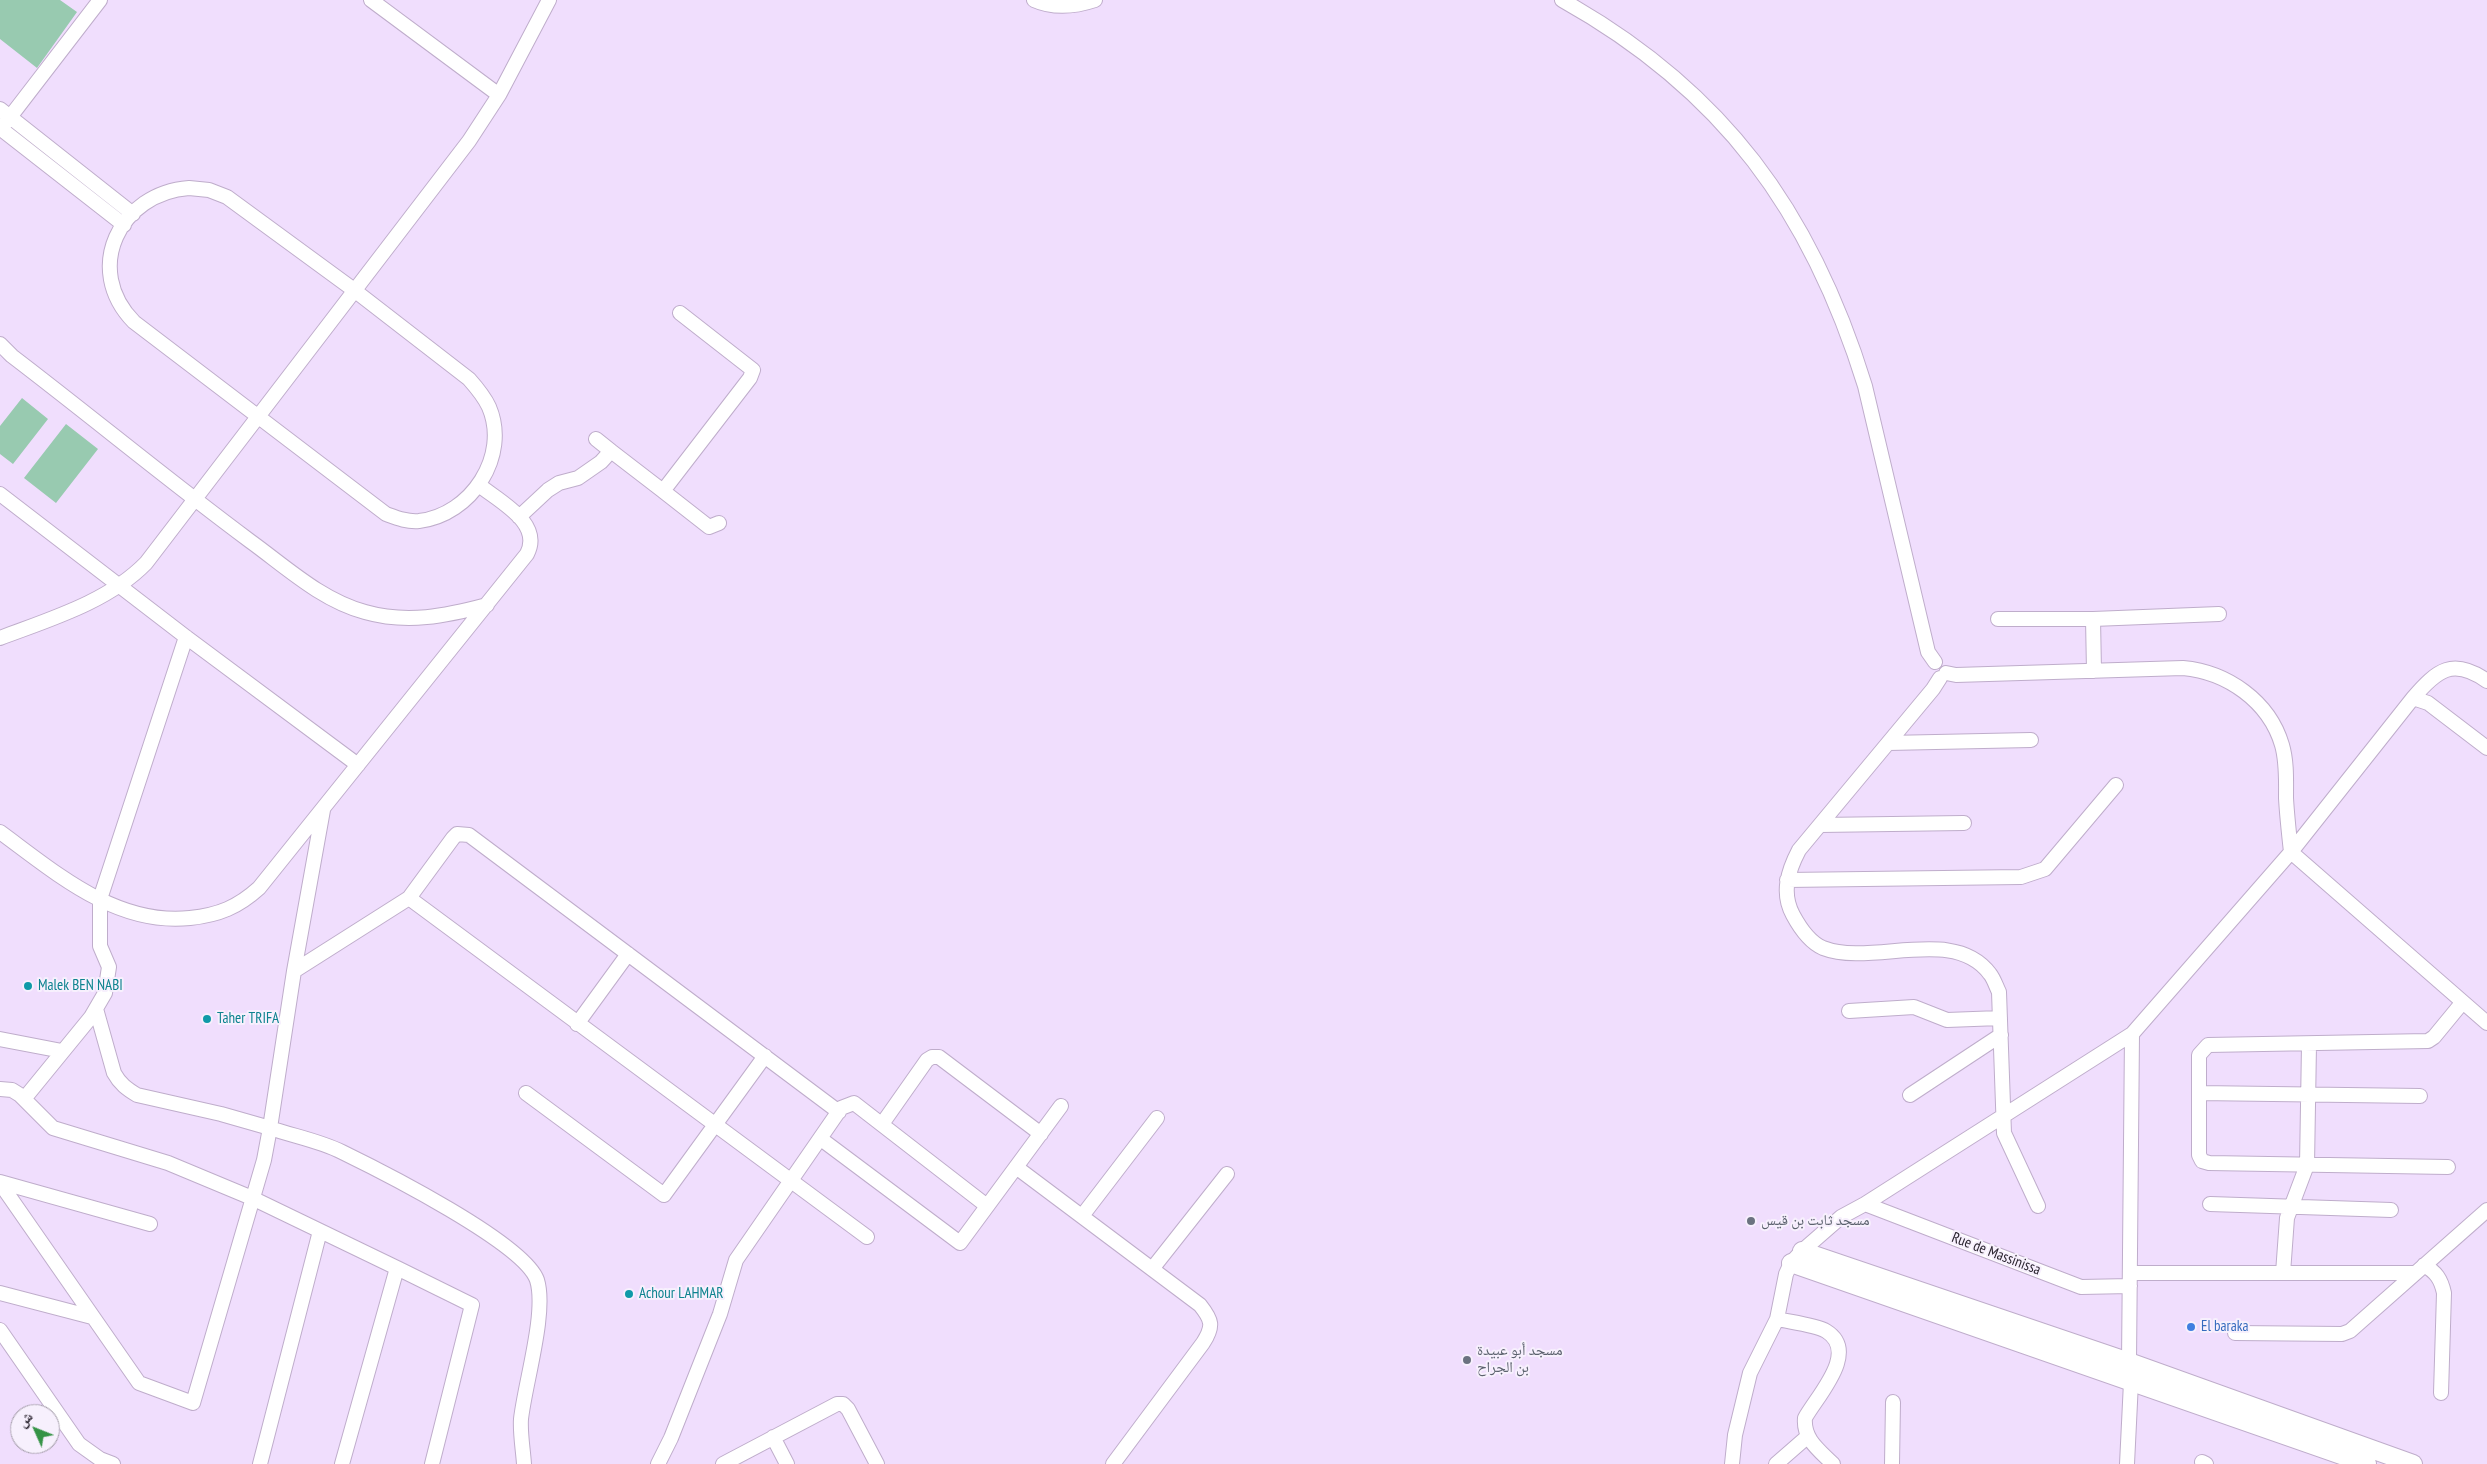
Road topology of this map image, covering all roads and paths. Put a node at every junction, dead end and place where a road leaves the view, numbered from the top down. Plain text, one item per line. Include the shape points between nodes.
1 (100, 0) edge
2 (371, 0) edge
3 (549, 0) edge
4 (1034, 0) edge
5 (1094, 0) edge
6 (1562, 0) edge
7 (499, 95) junction
8 (5, 113) edge
9 (0, 129) edge
10 (129, 220) junction
11 (354, 290) junction
12 (680, 313) dead end
13 (0, 344) edge
14 (259, 416) junction
15 (596, 439) dead end
16 (611, 451) junction
17 (479, 485) junction
18 (663, 491) junction
19 (0, 494) edge
20 (194, 500) junction
21 (518, 517) junction
22 (719, 523) dead end
23 (120, 585) junction
24 (487, 605) junction
25 (2219, 614) dead end
26 (1998, 618) dead end
27 (2093, 619) junction
28 (186, 637) junction
29 (0, 638) edge
30 (2094, 671) junction
31 (1943, 675) junction
32 (2487, 681) edge
33 (2413, 698) junction
34 (2031, 740) dead end
35 (1888, 743) junction
36 (2487, 748) edge
37 (358, 765) junction
38 (2116, 785) dead end
39 (323, 809) junction
40 (1964, 823) dead end
41 (1820, 825) junction
42 (0, 832) edge
43 (2291, 852) junction
44 (1787, 880) junction
45 (409, 898) junction
46 (100, 900) junction
47 (628, 954) junction
48 (294, 971) junction
49 (2462, 1003) junction
50 (96, 1009) junction
51 (1849, 1012) dead end
52 (2000, 1018) junction
53 (2487, 1023) edge
54 (577, 1024) junction
55 (2132, 1034) junction
56 (2001, 1035) junction
57 (0, 1039) edge
58 (2309, 1045) junction
59 (62, 1052) junction
60 (765, 1056) junction
61 (0, 1089) edge
62 (526, 1093) dead end
63 (2199, 1093) junction
64 (1910, 1095) dead end
65 (2308, 1096) junction
66 (2420, 1096) dead end
67 (24, 1099) junction
68 (1061, 1106) dead end
69 (839, 1112) junction
70 (2002, 1116) junction
71 (1157, 1118) dead end
72 (882, 1124) junction
73 (715, 1126) junction
74 (270, 1128) junction
75 (1041, 1134) junction
76 (820, 1139) junction
77 (2307, 1165) junction
78 (1016, 1167) junction
79 (2448, 1167) dead end
80 (1227, 1174) dead end
81 (790, 1181) junction
82 (0, 1182) edge
83 (252, 1198) junction
84 (1865, 1204) junction
85 (2210, 1204) dead end
86 (988, 1206) junction
87 (2038, 1206) dead end
88 (2290, 1208) junction
89 (2391, 1210) dead end
90 (2487, 1210) edge
91 (1082, 1216) junction
92 (150, 1224) dead end
93 (320, 1232) junction
94 (867, 1237) dead end
95 (1797, 1257) junction
96 (397, 1268) junction
97 (1152, 1269) junction
98 (2420, 1269) junction
99 (2283, 1273) junction
100 (2130, 1280) junction
101 (0, 1293) edge
102 (92, 1317) junction
103 (1777, 1319) junction
104 (0, 1330) edge
105 (2235, 1333) dead end
106 (2129, 1362) junction
107 (2131, 1382) junction
108 (2441, 1393) dead end
109 (1892, 1402) dead end
110 (773, 1437) junction
111 (1807, 1437) junction
112 (113, 1464) edge
113 (260, 1464) edge
114 (342, 1464) edge
115 (432, 1464) edge
116 (524, 1464) edge
117 (658, 1464) edge
118 (722, 1464) edge
119 (787, 1464) edge
120 (877, 1464) edge
121 (1113, 1464) edge
122 (1732, 1464) edge
123 (1776, 1464) edge
124 (1832, 1464) edge
125 (1892, 1464) edge
126 (2127, 1464) edge
127 (2367, 1464) edge
128 (2413, 1464) edge

1 - 8 street
2 - 7 street
3 - 7 street
4 - 5 street via 1058,6
6 - 31 street via 1625,38 1691,92 1743,147 1798,224 1818,263 1856,356 1928,652 1934,662 1945,664
7 - 11 street via 469,141
8 - 9 street
8 - 10 street
9 - 10 street
10 - 11 street via 158,196 174,189 209,190 227,197
10 - 14 street via 115,238 108,270 123,311
11 - 14 street
11 - 17 street via 469,379 483,396 490,408 494,447 491,464
12 - 18 street via 753,370
13 - 20 street
14 - 17 street via 367,502 404,521 420,521 442,513 469,496
14 - 20 street
15 - 16 street
16 - 18 street
16 - 21 street via 578,478 548,490
17 - 21 street
18 - 22 street via 709,527
19 - 23 street
20 - 23 street via 146,563
20 - 24 street via 316,590 364,612 414,619 446,616
21 - 24 street via 532,534 531,547
23 - 28 street
23 - 29 street
24 - 37 street
25 - 27 street
26 - 27 street
27 - 30 street
28 - 37 street
28 - 46 street
30 - 31 street
30 - 43 street via 2201,670 2232,683 2263,709 2282,746
31 - 35 street
32 - 33 street via 2469,671 2447,669 2429,679
33 - 36 street via 2428,704
33 - 43 street
34 - 35 street
35 - 41 street
37 - 39 street
38 - 44 street via 2053,861 2036,873 2021,877
39 - 46 street via 259,888 230,910 209,916 148,918
39 - 48 street
40 - 41 street
41 - 44 street via 1799,850
42 - 46 street via 54,872
43 - 49 street
43 - 55 street
44 - 52 street via 1786,894 1798,926 1822,948 1852,953 1941,949 1960,954 1990,974 1998,992
45 - 47 street via 453,838 464,834
45 - 48 street
45 - 54 street
46 - 50 street via 100,946 109,967 108,982
47 - 54 street
47 - 60 street
48 - 74 street
49 - 53 street
49 - 58 street via 2428,1041
50 - 59 street
50 - 74 street via 114,1073 127,1089 137,1095
51 - 52 street via 1914,1007 1947,1020
52 - 56 street
54 - 73 street
55 - 70 street
55 - 100 street
56 - 64 street
56 - 70 street
57 - 59 street
58 - 63 street via 2208,1045 2200,1055
58 - 65 street
59 - 67 street
60 - 69 street
60 - 73 street
61 - 67 street via 12,1090
62 - 73 street via 664,1195
63 - 65 street
63 - 77 street via 2199,1155 2202,1161
65 - 66 street
65 - 77 street
67 - 83 street via 53,1128 168,1163
68 - 75 street
69 - 72 street via 847,1104 854,1103
69 - 76 street
70 - 84 street
70 - 87 street via 2009,1148
71 - 91 street
72 - 75 street via 927,1060 939,1057
72 - 86 street
73 - 81 street
74 - 83 street
74 - 116 street via 341,1151 441,1204 522,1260 536,1279 539,1303 521,1420
75 - 78 street
76 - 81 street
76 - 86 street via 960,1243
77 - 79 street
77 - 88 street
78 - 86 street
78 - 91 street
80 - 97 street
81 - 94 street
81 - 117 street via 736,1260 720,1314
82 - 92 street
82 - 102 street
83 - 93 street
83 - 102 street via 193,1403 138,1383
84 - 95 street via 1841,1217
84 - 100 street, Rue de Massinissa via 2081,1287
85 - 88 street
88 - 89 street
88 - 99 street
90 - 98 street
91 - 97 street
93 - 96 street
93 - 113 street
95 - 103 street via 1786,1274
95 - 106 main road
95 - 107 main road
96 - 114 street
96 - 115 street via 472,1305
97 - 121 street via 1200,1304 1211,1322 1210,1331
98 - 99 street, Rue de Massinissa
98 - 105 street via 2357,1327 2342,1334
98 - 108 street via 2434,1271 2442,1281
99 - 100 street, Rue de Massinissa
100 - 106 street
101 - 102 street
103 - 111 street via 1825,1330 1838,1347 1839,1364 1805,1418
103 - 122 street via 1750,1373 1734,1435
104 - 112 street via 79,1444
106 - 107 street
106 - 128 main road
107 - 126 street
107 - 127 main road
109 - 125 street
110 - 118 street
110 - 119 street
110 - 120 street via 836,1404 844,1404
111 - 123 street
111 - 124 street

